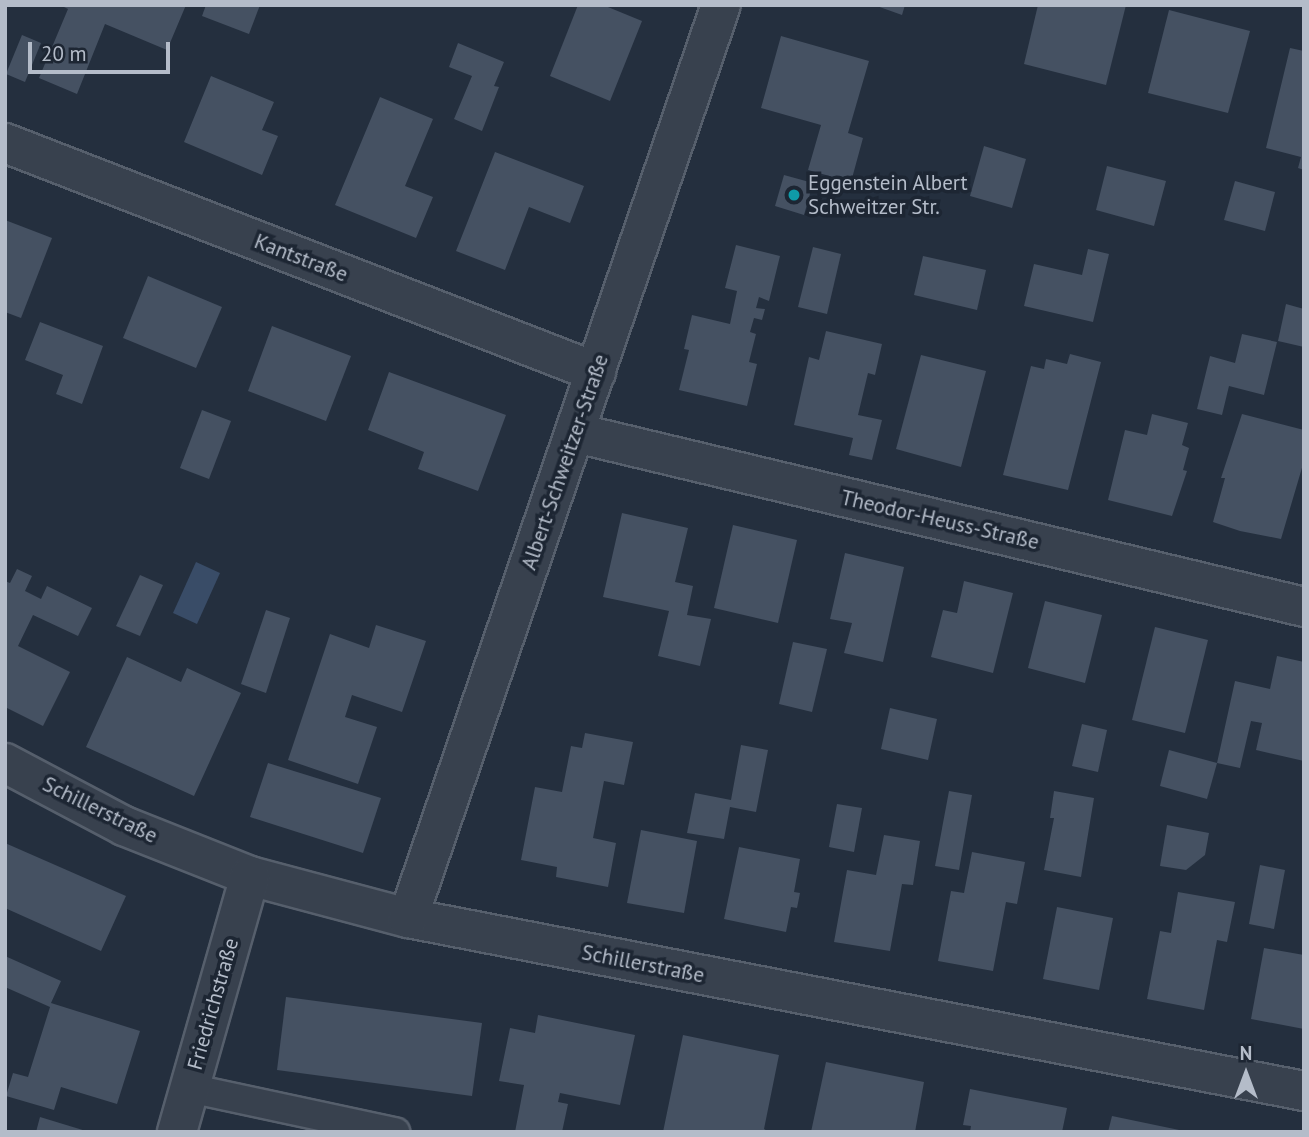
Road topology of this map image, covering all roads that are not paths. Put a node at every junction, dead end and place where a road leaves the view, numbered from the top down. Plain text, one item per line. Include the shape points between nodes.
1 (721, 5) edge
2 (5, 143) edge
3 (596, 372) junction
4 (576, 433) junction
5 (1304, 607) edge
6 (5, 762) edge
7 (250, 876) junction
8 (408, 918) junction
9 (189, 1088) junction
10 (1304, 1091) edge
11 (177, 1132) edge
12 (395, 1132) edge

1 - 3 street, Albert-Schweitzer-Straße
2 - 3 street, Kantstraße
3 - 4 street, Albert-Schweitzer-Straße
4 - 5 street, Theodor-Heuss-Straße
4 - 8 street, Albert-Schweitzer-Straße
6 - 7 street, Schillerstraße via 124,825
7 - 8 street, Schillerstraße
7 - 9 street, Friedrichstraße
8 - 10 street, Schillerstraße
9 - 11 street, Friedrichstraße
9 - 12 lane

